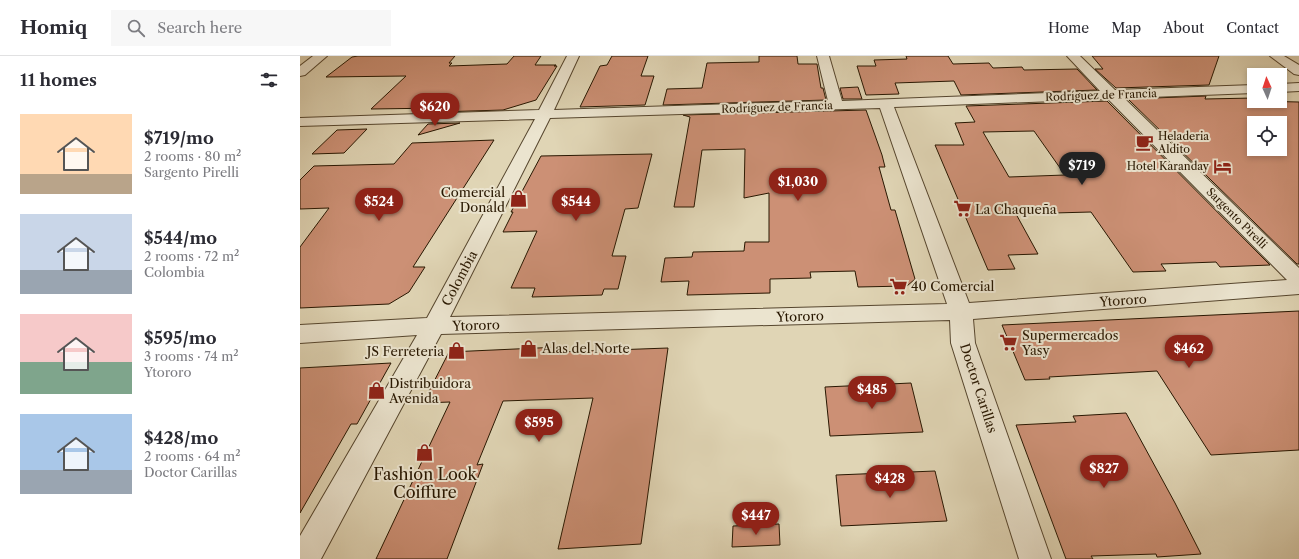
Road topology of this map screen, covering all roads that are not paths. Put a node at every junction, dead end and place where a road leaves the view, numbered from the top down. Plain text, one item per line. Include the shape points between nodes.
1 (321, 56) edge
2 (573, 56) edge
3 (823, 56) edge
4 (1072, 56) edge
5 (1276, 56) edge
6 (1299, 71) edge
7 (300, 72) edge
8 (1299, 87) edge
9 (1287, 88) edge
10 (1247, 89) edge
11 (1113, 94) junction
12 (884, 103) junction
13 (836, 105) junction
14 (545, 115) junction
15 (300, 122) edge
16 (1299, 280) edge
17 (1299, 287) edge
18 (961, 312) junction
19 (434, 326) junction
20 (300, 334) edge
21 (304, 559) edge
22 (1035, 559) edge

1 - 7 street
2 - 14 street, Colombia
3 - 13 street
4 - 11 street, Sargento Pirelli
5 - 6 street
8 - 9 street
10 - 11 street, Rodríguez de Francia
11 - 12 street, Rodríguez de Francia
11 - 16 street, Sargento Pirelli
12 - 13 street, Rodríguez de Francia
12 - 18 street, Doctor Carillas
13 - 14 street, Rodríguez de Francia
14 - 15 street, Rodríguez de Francia
14 - 19 street, Colombia
17 - 18 street, Ytororo
18 - 19 street, Ytororo
18 - 22 street, Doctor Carillas via 963,343
19 - 20 street, Ytororo
19 - 21 street, Colombia

